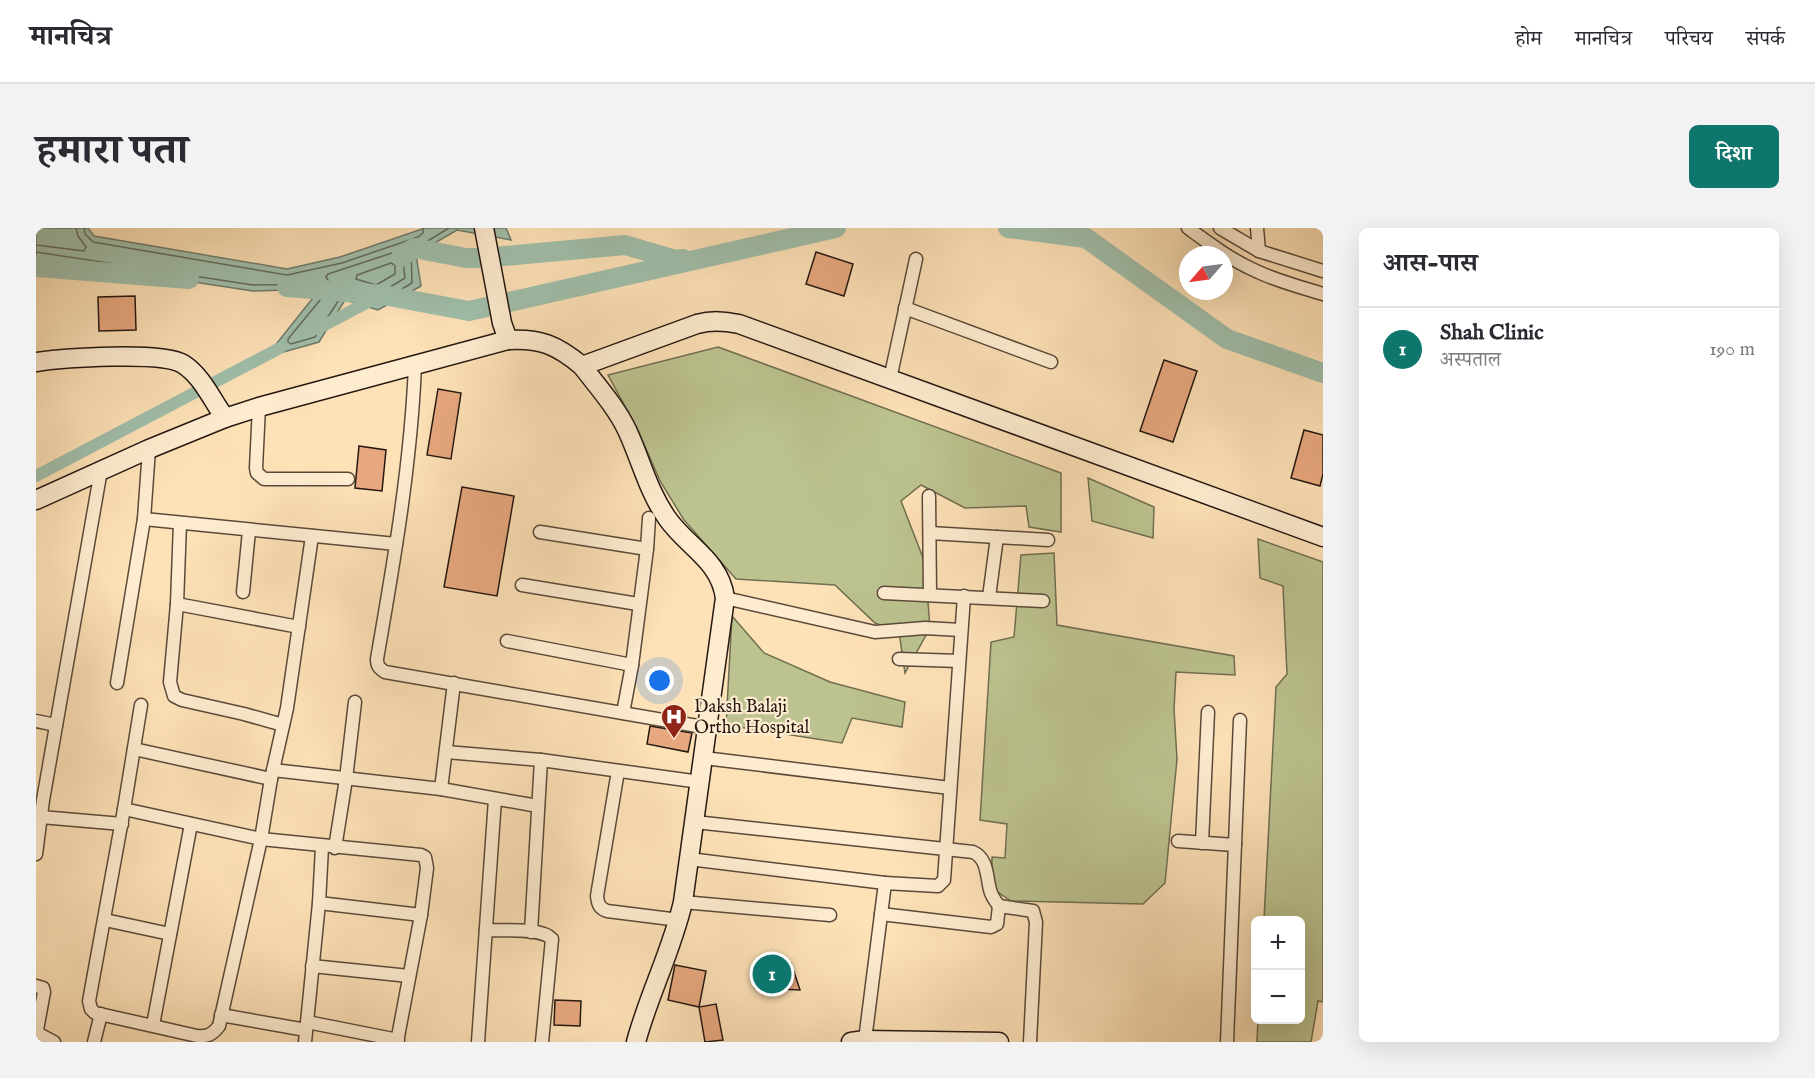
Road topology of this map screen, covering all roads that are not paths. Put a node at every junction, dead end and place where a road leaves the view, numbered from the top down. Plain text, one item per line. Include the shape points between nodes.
1 (484, 228) edge
2 (1188, 228) edge
3 (1220, 228) edge
4 (1257, 228) edge
5 (1259, 251) junction
6 (916, 259) dead end
7 (1323, 271) edge
8 (1323, 294) edge
9 (905, 308) junction
10 (505, 331) junction
11 (36, 362) edge
12 (1051, 362) dead end
13 (415, 365) junction
14 (582, 366) junction
15 (890, 379) junction
16 (258, 407) junction
17 (221, 414) junction
18 (149, 449) junction
19 (101, 470) junction
20 (348, 478) dead end
21 (929, 496) dead end
22 (36, 500) edge
23 (649, 518) dead end
24 (144, 519) junction
25 (180, 523) junction
26 (249, 531) junction
27 (540, 532) dead end
28 (930, 533) junction
29 (312, 536) junction
30 (997, 537) junction
31 (1323, 537) edge
32 (1048, 540) dead end
33 (396, 544) junction
34 (646, 549) junction
35 (522, 585) dead end
36 (243, 592) dead end
37 (884, 594) dead end
38 (930, 595) junction
39 (964, 596) junction
40 (989, 597) junction
41 (725, 598) junction
42 (1043, 601) dead end
43 (177, 604) junction
44 (638, 604) junction
45 (299, 627) junction
46 (961, 630) junction
47 (507, 641) dead end
48 (899, 659) dead end
49 (959, 661) junction
50 (632, 665) junction
51 (117, 682) dead end
52 (454, 684) junction
53 (355, 702) dead end
54 (141, 705) dead end
55 (1208, 712) dead end
56 (622, 713) junction
57 (1240, 720) dead end
58 (36, 721) edge
59 (56, 725) junction
60 (283, 725) junction
61 (708, 728) junction
62 (134, 749) junction
63 (446, 752) junction
64 (704, 758) junction
65 (541, 760) junction
66 (618, 771) junction
67 (272, 775) junction
68 (346, 779) junction
69 (700, 782) junction
70 (950, 788) junction
71 (441, 789) junction
72 (39, 799) edge
73 (495, 799) junction
74 (538, 807) junction
75 (124, 809) junction
76 (41, 817) junction
77 (695, 822) junction
78 (122, 824) junction
79 (191, 824) junction
80 (261, 839) junction
81 (1178, 841) dead end
82 (1202, 843) junction
83 (1235, 845) junction
84 (322, 847) junction
85 (335, 848) junction
86 (945, 848) junction
87 (36, 854) edge
88 (689, 859) junction
89 (885, 883) junction
90 (683, 902) junction
91 (319, 903) junction
92 (999, 906) junction
93 (881, 914) junction
94 (421, 915) junction
95 (830, 915) dead end
96 (105, 920) junction
97 (679, 920) junction
98 (486, 930) junction
99 (531, 932) junction
100 (170, 934) junction
101 (312, 966) junction
102 (409, 976) junction
103 (36, 986) edge
104 (101, 1014) junction
105 (221, 1015) junction
106 (153, 1025) junction
107 (306, 1032) edge
108 (197, 1039) edge
109 (398, 1041) edge
110 (858, 1041) edge
111 (54, 1042) edge
112 (94, 1042) edge
113 (478, 1042) edge
114 (542, 1042) edge
115 (636, 1042) edge
116 (959, 1042) edge
117 (999, 1042) edge
118 (1030, 1042) edge
119 (1227, 1042) edge

1 - 10 street
2 - 8 street via 1254,271
3 - 5 street
4 - 5 street
5 - 7 street
6 - 9 street
9 - 12 street
9 - 15 street
10 - 13 street
10 - 14 street via 560,348
11 - 17 street via 164,357 193,372
13 - 16 street
13 - 33 street via 413,421
14 - 15 street via 697,324 725,321
14 - 41 street via 626,427 658,505 717,572
15 - 31 street
16 - 17 street
16 - 20 street via 255,468 260,477
17 - 18 street
18 - 19 street
18 - 24 street
19 - 22 street
19 - 59 street
21 - 28 street
23 - 34 street
24 - 25 street
24 - 51 street
25 - 26 street
25 - 43 street
26 - 29 street
26 - 36 street
27 - 34 street
28 - 30 street
28 - 38 street
29 - 33 street
29 - 45 street
30 - 32 street
30 - 40 street
33 - 52 street via 377,665 385,672
34 - 44 street
35 - 44 street
37 - 38 street
38 - 39 street
39 - 40 street
39 - 46 street
40 - 42 street
41 - 46 street via 875,632
41 - 61 street
43 - 45 street
43 - 60 street via 170,682 174,696
44 - 50 street
45 - 60 street
46 - 49 street
47 - 50 street
48 - 49 street
49 - 70 street
50 - 56 street
52 - 56 street
52 - 63 street
53 - 68 street
54 - 62 street
55 - 82 street
56 - 61 street
57 - 83 street
58 - 59 street
59 - 72 street
60 - 67 street
61 - 64 street
62 - 67 street
62 - 75 street
63 - 65 street
63 - 71 street
64 - 69 street
64 - 70 street
65 - 66 street
65 - 74 street
66 - 69 street
66 - 97 street via 598,903 607,911
67 - 68 street
67 - 80 street
68 - 71 street
68 - 85 street
69 - 77 street
70 - 86 street
71 - 73 street
72 - 76 street
73 - 74 street
73 - 98 street
74 - 99 street
75 - 78 street
75 - 79 street
76 - 78 street
76 - 87 street
77 - 86 street
77 - 88 street
78 - 96 street
79 - 80 street
79 - 100 street
80 - 84 street
80 - 105 street
81 - 82 street
82 - 83 street
83 - 119 street
84 - 85 street
84 - 91 street
85 - 94 street via 426,857
86 - 89 street via 941,884
86 - 92 street via 979,855
88 - 89 street
88 - 90 street
89 - 93 street
90 - 95 street
90 - 97 street
91 - 94 street
91 - 101 street
92 - 93 street via 997,924 991,927
92 - 118 street via 1029,909 1036,921
93 - 110 street
94 - 102 street
96 - 100 street
96 - 104 street via 89,1001 91,1009
97 - 115 street
98 - 99 street
98 - 113 street
99 - 114 street via 552,939
100 - 106 street
101 - 102 street
101 - 107 street
102 - 109 street
103 - 111 street via 44,992 37,1030
104 - 106 street
104 - 112 street
105 - 107 street
105 - 108 street via 214,1033
106 - 108 street
107 - 109 street
110 - 116 street
116 - 117 street

